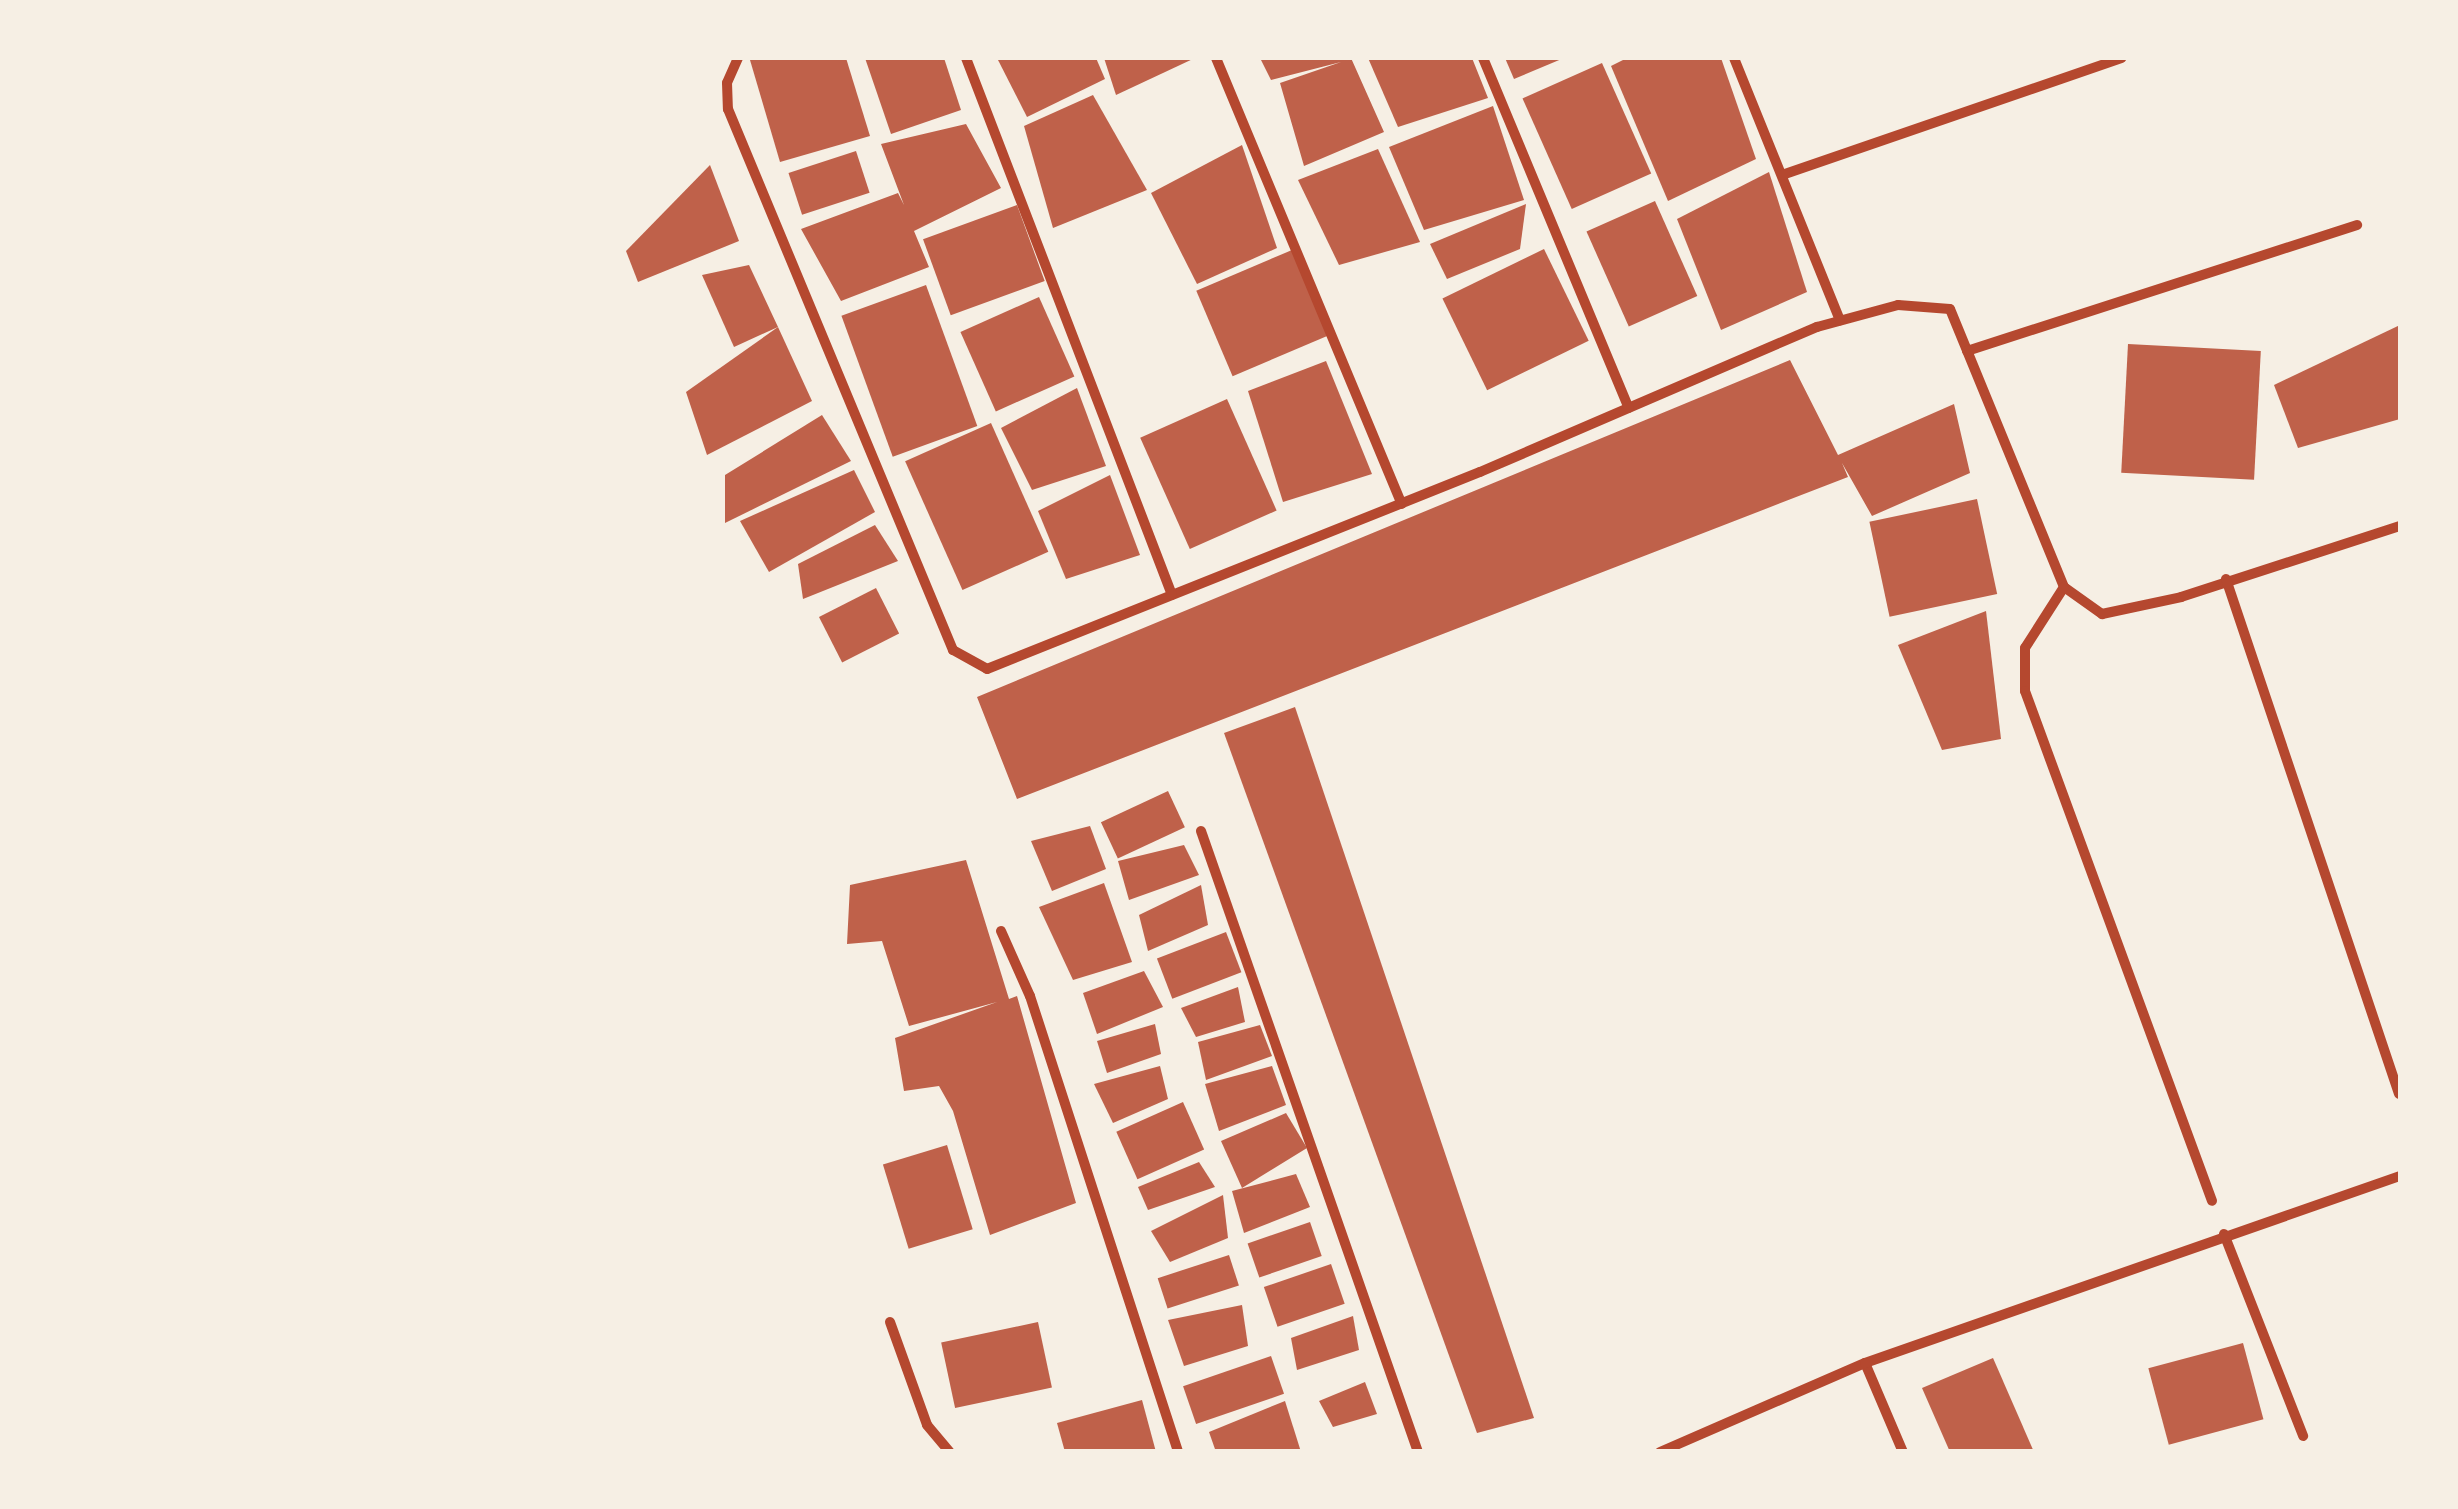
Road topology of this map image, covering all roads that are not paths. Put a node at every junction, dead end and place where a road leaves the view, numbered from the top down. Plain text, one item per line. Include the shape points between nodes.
1 (738, 58) edge
2 (966, 58) edge
3 (1216, 58) edge
4 (1482, 58) edge
5 (1734, 58) edge
6 (2121, 58) edge
7 (1782, 175) junction
8 (2357, 225) dead end
9 (1840, 320) junction
10 (1967, 351) junction
11 (1630, 408) junction
12 (1402, 504) junction
13 (2400, 526) edge
14 (2226, 579) junction
15 (2064, 588) junction
16 (1172, 595) junction
17 (1201, 831) dead end
18 (1002, 931) dead end
19 (2399, 1094) edge
20 (2400, 1176) edge
21 (2212, 1202) dead end
22 (2224, 1234) junction
23 (890, 1322) dead end
24 (1865, 1362) junction
25 (2303, 1436) dead end
26 (950, 1452) edge
27 (1178, 1452) edge
28 (1418, 1452) edge
29 (1660, 1452) edge
30 (1903, 1452) edge

1 - 16 street via 727,83 728,109 953,650 988,669
2 - 16 street
3 - 12 street
4 - 11 street
5 - 7 street
6 - 7 street
7 - 9 street
8 - 10 street
9 - 10 street via 1898,305 1950,309
9 - 11 street
10 - 15 street
11 - 12 street
12 - 16 street
13 - 14 street
14 - 15 street via 2182,597 2102,614
14 - 19 street
15 - 21 street via 2025,648 2025,690
17 - 28 street
18 - 27 street via 1030,996
20 - 22 street
22 - 24 street via 1968,1332
22 - 25 street
23 - 26 street via 927,1425
24 - 29 street
24 - 30 street

